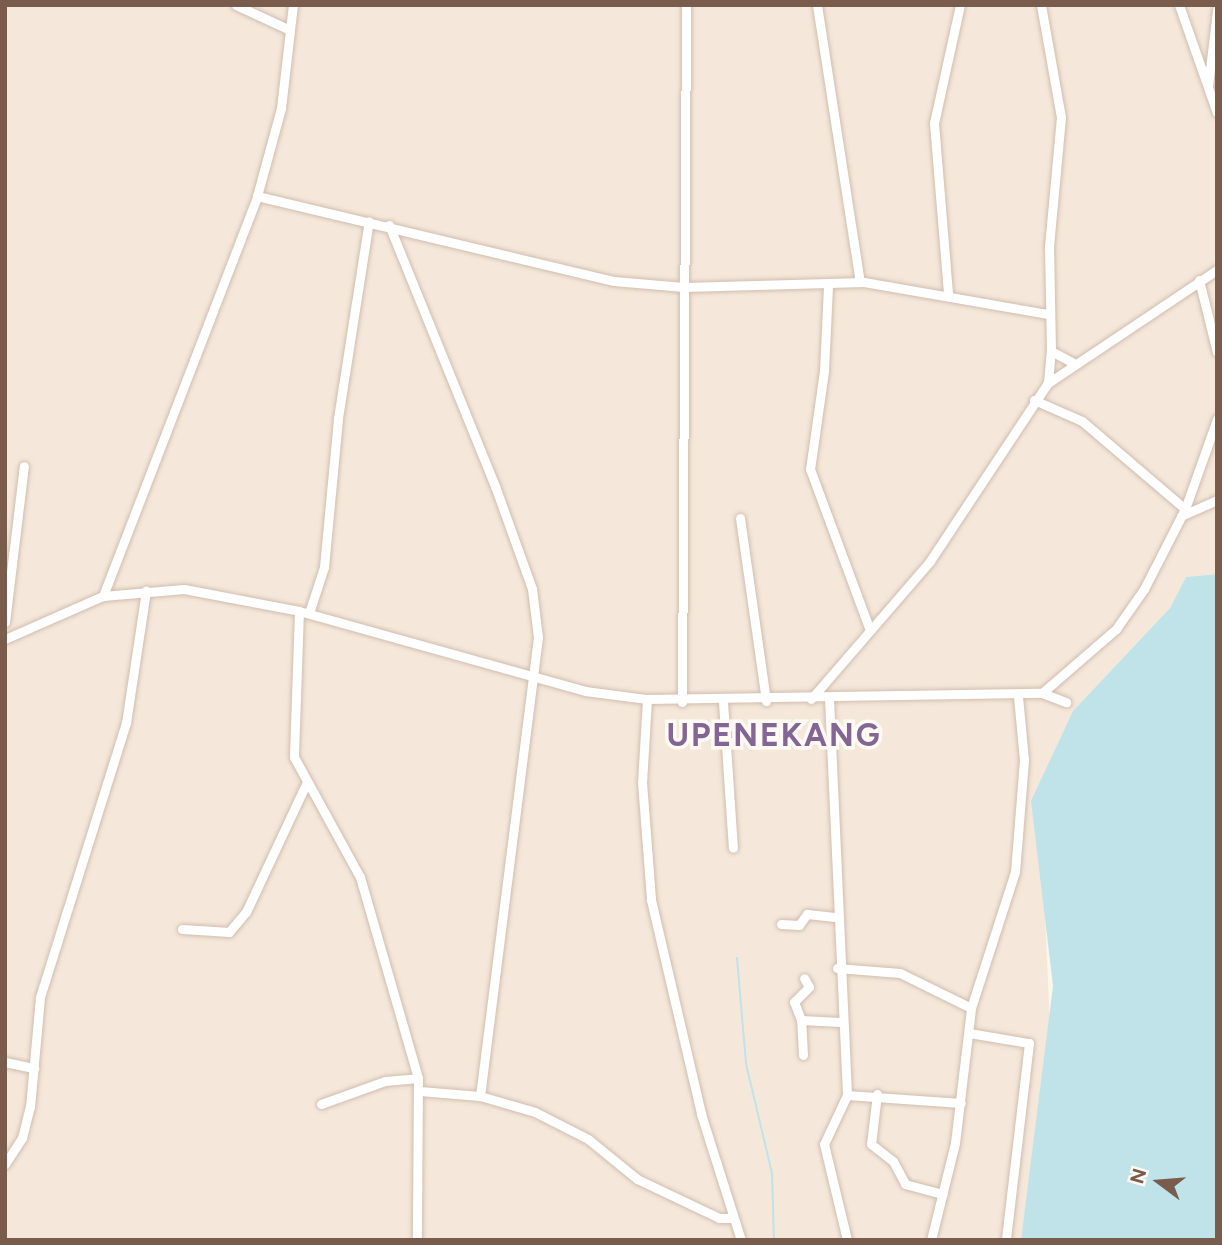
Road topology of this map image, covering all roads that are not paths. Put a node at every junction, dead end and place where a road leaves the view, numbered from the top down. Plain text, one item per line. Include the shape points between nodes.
1 (236, 5) edge
2 (293, 5) edge
3 (686, 5) edge
4 (817, 5) edge
5 (960, 5) edge
6 (1041, 5) edge
7 (1179, 5) edge
8 (1217, 10) edge
9 (288, 29) junction
10 (1208, 87) junction
11 (1217, 113) edge
12 (257, 195) junction
13 (369, 221) junction
14 (389, 225) junction
15 (1217, 270) edge
16 (1199, 280) junction
17 (860, 282) junction
18 (828, 286) junction
19 (684, 287) junction
20 (948, 293) junction
21 (1048, 314) junction
22 (1051, 351) junction
23 (1217, 352) edge
24 (1072, 362) junction
25 (1048, 383) junction
26 (1034, 400) junction
27 (1217, 419) edge
28 (24, 466) dead end
29 (1217, 500) edge
30 (1183, 513) junction
31 (740, 518) dead end
32 (146, 590) junction
33 (103, 596) junction
34 (304, 612) junction
35 (5, 622) edge
36 (869, 628) junction
37 (5, 639) edge
38 (532, 678) junction
39 (1042, 693) junction
40 (1018, 697) junction
41 (829, 698) junction
42 (647, 699) junction
43 (811, 699) junction
44 (766, 701) junction
45 (682, 702) junction
46 (723, 702) junction
47 (1066, 702) dead end
48 (307, 782) junction
49 (733, 848) dead end
50 (835, 917) junction
51 (781, 924) dead end
52 (182, 929) dead end
53 (836, 968) junction
54 (804, 978) dead end
55 (971, 1008) junction
56 (801, 1020) junction
57 (841, 1022) junction
58 (969, 1033) junction
59 (803, 1055) dead end
60 (5, 1062) edge
61 (34, 1068) junction
62 (418, 1078) junction
63 (420, 1091) junction
64 (877, 1094) junction
65 (847, 1095) junction
66 (480, 1096) junction
67 (961, 1103) junction
68 (321, 1104) dead end
69 (5, 1164) edge
70 (943, 1194) junction
71 (733, 1218) junction
72 (417, 1240) edge
73 (741, 1240) edge
74 (847, 1240) edge
75 (931, 1240) edge
76 (1006, 1240) edge

1 - 9 street
2 - 9 street
3 - 19 street
4 - 17 street
5 - 20 street via 934,123
6 - 21 street via 1061,117
7 - 10 street
8 - 10 street
9 - 12 street via 281,108
10 - 11 street
12 - 13 street
12 - 33 street
13 - 14 street
13 - 34 street via 338,418 324,567
14 - 19 street via 614,281
14 - 38 street via 532,589 538,637
15 - 16 street
16 - 23 street
16 - 24 street
17 - 18 street
17 - 20 street
18 - 19 street
18 - 36 street via 824,372 810,469
19 - 45 street
20 - 21 street via 1006,311
21 - 22 street
22 - 24 street
22 - 25 street
24 - 25 street
25 - 26 street
26 - 30 street via 1082,421
26 - 36 street via 960,519
27 - 30 street
28 - 35 street
29 - 30 street
30 - 39 street via 1116,629
31 - 44 street
32 - 33 street
32 - 34 street via 225,592
32 - 61 street via 126,723 40,997
33 - 37 street
34 - 38 street
34 - 48 street via 294,757
36 - 43 street
38 - 42 street
38 - 66 street
39 - 40 street
39 - 47 street
40 - 41 street
40 - 55 street via 1024,760 1015,872
41 - 43 street
41 - 50 street
42 - 45 street
42 - 71 street via 642,782 650,900
43 - 44 street
44 - 46 street
45 - 46 street
46 - 49 street
48 - 52 street via 246,912 229,932
48 - 62 street via 360,877
50 - 51 street via 807,914 799,925
50 - 53 street
53 - 55 street via 900,973
53 - 57 street
54 - 56 street via 809,987 794,1002
55 - 58 street
56 - 57 street
56 - 59 street
57 - 65 street
58 - 67 street
58 - 76 street via 1028,1043 1028,1087
60 - 61 street
61 - 69 street via 22,1138
62 - 63 street
62 - 68 street via 385,1081
63 - 66 street
63 - 72 street
64 - 65 street
64 - 67 street via 921,1104
64 - 70 street via 871,1144 893,1161 905,1184
65 - 74 street via 824,1144
66 - 71 street via 562,1124 637,1179
67 - 70 street
70 - 75 street
71 - 73 street

